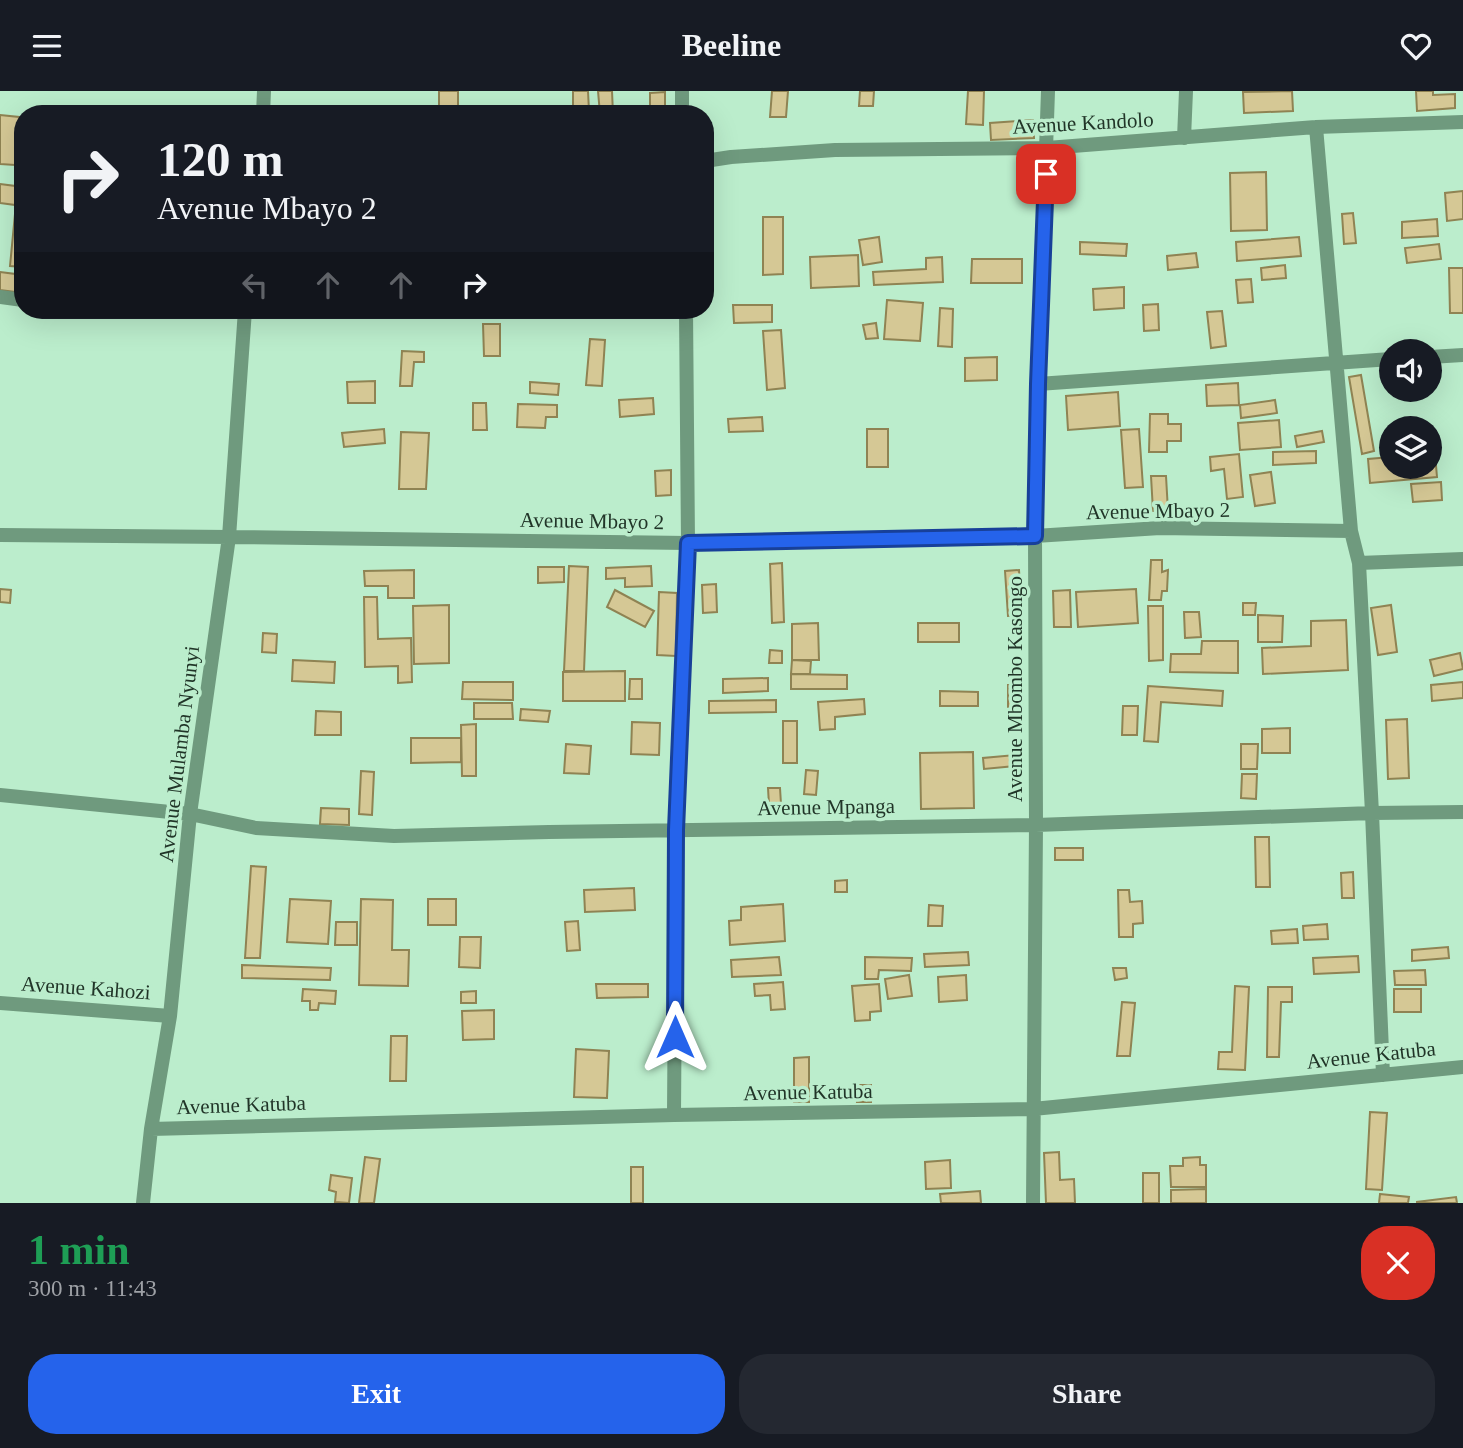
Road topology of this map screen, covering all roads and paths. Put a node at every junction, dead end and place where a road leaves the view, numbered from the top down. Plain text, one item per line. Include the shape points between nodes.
1 (1048, 91) edge
2 (1186, 91) edge
3 (1463, 122) edge
4 (1316, 127) junction
5 (1184, 138) junction
6 (1047, 148) junction
7 (714, 160) edge
8 (244, 319) edge
9 (685, 319) edge
10 (1463, 355) edge
11 (1442, 356) edge
12 (1379, 360) edge
13 (1336, 362) junction
14 (1038, 384) junction
15 (1351, 531) junction
16 (0, 535) edge
17 (1035, 536) junction
18 (229, 537) junction
19 (688, 543) junction
20 (1463, 559) edge
21 (1359, 563) junction
22 (0, 795) edge
23 (1463, 812) edge
24 (1372, 813) junction
25 (190, 814) junction
26 (1036, 825) junction
27 (676, 830) junction
28 (0, 1003) edge
29 (170, 1016) junction
30 (1463, 1067) edge
31 (1383, 1075) junction
32 (1033, 1109) junction
33 (674, 1115) junction
34 (151, 1129) junction
35 (144, 1203) edge
36 (1033, 1203) edge

1 - 6 street, Avenue Mbombo Kasongo
2 - 5 street
3 - 4 street, Avenue Kandolo
4 - 5 street, Avenue Kandolo
4 - 13 street
5 - 6 street, Avenue Kandolo
6 - 7 street, Avenue Kandolo via 835,151
6 - 14 street, Avenue Mbombo Kasongo
8 - 18 street, Avenue Mulamba Nyunyi
9 - 19 street
10 - 11 street
12 - 13 street
13 - 14 street
13 - 15 street
14 - 17 street, Avenue Mbombo Kasongo
15 - 17 street, Avenue Mbayo 2 via 1160,528
15 - 21 street
16 - 18 street, Avenue Mbayo 2
17 - 19 street, Avenue Mbayo 2
17 - 26 street, Avenue Mbombo Kasongo
18 - 19 street, Avenue Mbayo 2
18 - 25 street, Avenue Mulamba Nyunyi
19 - 27 street
20 - 21 street
21 - 24 street
22 - 25 street, Avenue Mpanga
23 - 24 street, Avenue Mpanga
24 - 26 street, Avenue Mpanga
24 - 31 street
25 - 27 street, Avenue Mpanga via 256,828 394,836
25 - 29 street, Avenue Mulamba Nyunyi
26 - 27 street, Avenue Mpanga
26 - 32 street, Avenue Mbombo Kasongo
27 - 33 street
28 - 29 street, Avenue Kahozi
29 - 34 street, Avenue Mulamba Nyunyi
30 - 31 street, Avenue Katuba
31 - 32 street, Avenue Katuba
32 - 33 street, Avenue Katuba
32 - 36 street, Avenue Mbombo Kasongo
33 - 34 street, Avenue Katuba
34 - 35 street, Avenue Mulamba Nyunyi

